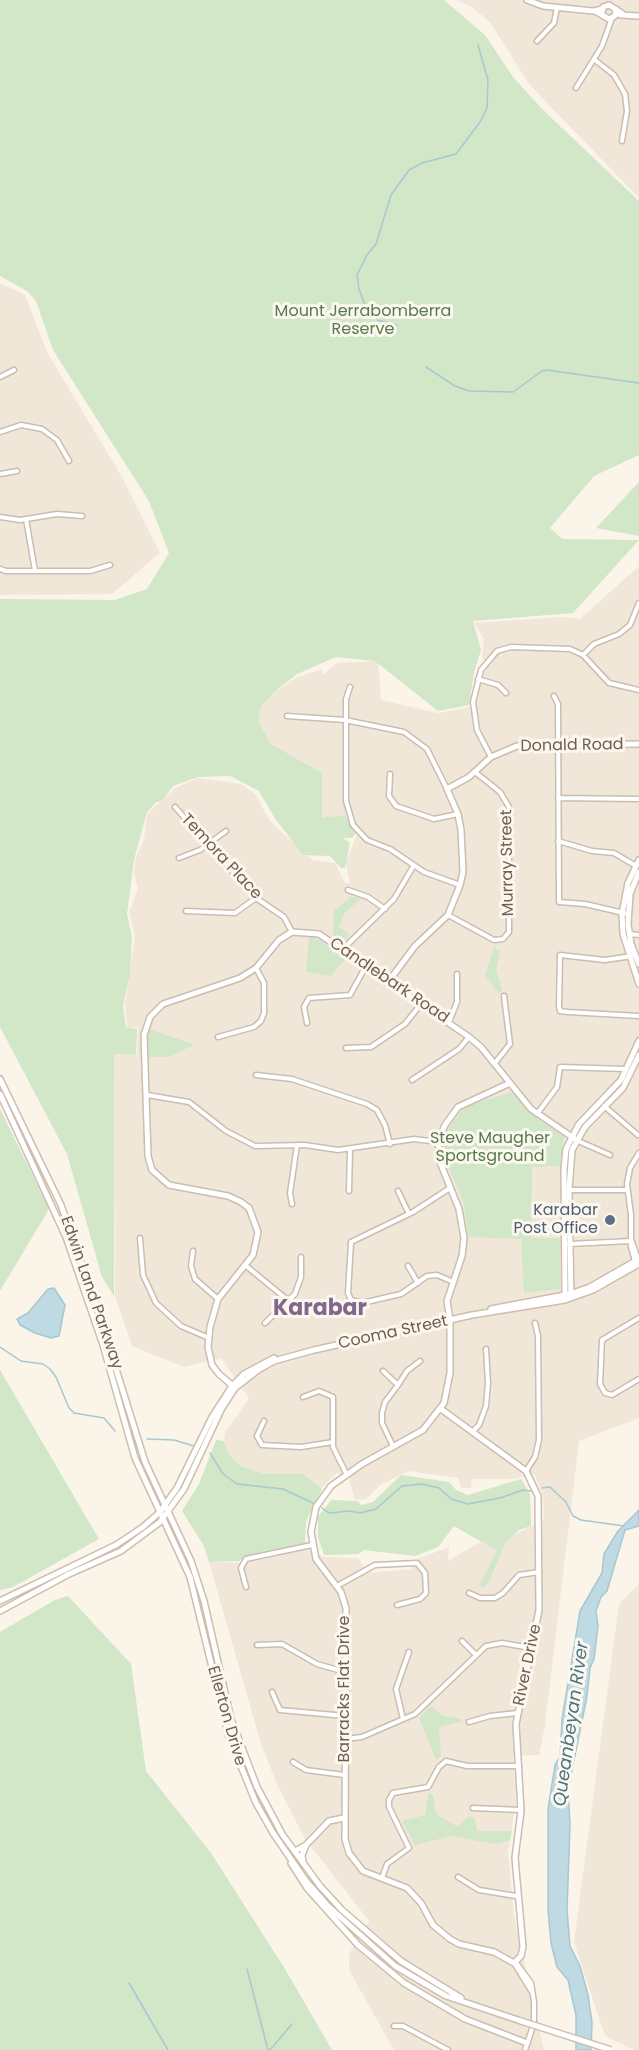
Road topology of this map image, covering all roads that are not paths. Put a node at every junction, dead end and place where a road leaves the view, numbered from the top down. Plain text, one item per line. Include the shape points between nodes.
1 (527, 0) edge
2 (557, 7) junction
3 (609, 10) edge
4 (639, 16) edge
5 (537, 41) dead end
6 (595, 60) junction
7 (576, 88) dead end
8 (622, 141) dead end
9 (14, 370) dead end
10 (0, 376) edge
11 (0, 432) edge
12 (69, 461) dead end
13 (17, 471) dead end
14 (0, 474) edge
15 (82, 516) dead end
16 (0, 517) edge
17 (26, 519) junction
18 (110, 565) dead end
19 (0, 569) edge
20 (35, 571) junction
21 (639, 603) edge
22 (583, 655) junction
23 (478, 679) junction
24 (350, 687) dead end
25 (639, 690) edge
26 (506, 693) dead end
27 (554, 696) dead end
28 (287, 716) dead end
29 (345, 720) junction
30 (557, 744) junction
31 (639, 744) edge
32 (491, 757) junction
33 (475, 772) junction
34 (390, 774) dead end
35 (447, 789) junction
36 (558, 798) junction
37 (639, 799) edge
38 (175, 807) dead end
39 (458, 814) junction
40 (226, 831) dead end
41 (558, 840) junction
42 (210, 844) junction
43 (179, 858) dead end
44 (414, 865) junction
45 (638, 866) edge
46 (460, 885) junction
47 (348, 890) dead end
48 (256, 898) junction
49 (385, 909) junction
50 (186, 911) dead end
51 (625, 914) junction
52 (448, 915) junction
53 (292, 932) junction
54 (629, 934) junction
55 (639, 935) edge
56 (343, 949) junction
57 (633, 956) junction
58 (639, 964) edge
59 (366, 966) junction
60 (256, 968) junction
61 (457, 974) dead end
62 (389, 981) junction
63 (639, 984) edge
64 (504, 996) dead end
65 (421, 1004) junction
66 (639, 1016) edge
67 (449, 1022) junction
68 (307, 1023) dead end
69 (219, 1037) dead end
70 (469, 1037) junction
71 (639, 1041) edge
72 (346, 1048) dead end
73 (639, 1055) edge
74 (495, 1063) junction
75 (630, 1070) junction
76 (256, 1076) dead end
77 (0, 1079) edge
78 (412, 1080) dead end
79 (510, 1083) junction
80 (0, 1094) edge
81 (147, 1095) junction
82 (604, 1105) junction
83 (537, 1114) junction
84 (638, 1135) edge
85 (573, 1138) junction
86 (438, 1142) junction
87 (390, 1144) junction
88 (297, 1145) junction
89 (350, 1150) junction
90 (639, 1153) edge
91 (610, 1155) dead end
92 (450, 1188) junction
93 (567, 1190) junction
94 (627, 1190) junction
95 (349, 1191) dead end
96 (398, 1191) dead end
97 (292, 1204) dead end
98 (409, 1214) junction
99 (140, 1238) dead end
100 (632, 1241) junction
101 (567, 1244) junction
102 (193, 1251) dead end
103 (301, 1257) dead end
104 (638, 1261) edge
105 (245, 1265) junction
106 (408, 1266) dead end
107 (451, 1281) junction
108 (418, 1282) junction
109 (568, 1297) junction
110 (218, 1299) junction
111 (290, 1302) junction
112 (639, 1318) edge
113 (450, 1320) junction
114 (265, 1323) dead end
115 (535, 1323) dead end
116 (209, 1338) junction
117 (486, 1349) dead end
118 (420, 1361) dead end
119 (383, 1371) dead end
120 (639, 1379) edge
121 (398, 1385) junction
122 (234, 1387) junction
123 (303, 1396) dead end
124 (441, 1409) junction
125 (264, 1421) dead end
126 (473, 1431) junction
127 (333, 1442) junction
128 (393, 1446) junction
129 (200, 1449) junction
130 (526, 1471) junction
131 (346, 1473) junction
132 (165, 1506) junction
133 (160, 1512) junction
134 (166, 1516) junction
135 (312, 1545) junction
136 (539, 1572) junction
137 (337, 1586) junction
138 (246, 1587) dead end
139 (469, 1593) dead end
140 (0, 1601) edge
141 (397, 1605) dead end
142 (0, 1611) edge
143 (462, 1641) dead end
144 (257, 1645) dead end
145 (531, 1648) junction
146 (409, 1652) dead end
147 (475, 1654) junction
148 (345, 1672) junction
149 (272, 1692) dead end
150 (518, 1713) junction
151 (345, 1716) junction
152 (403, 1719) junction
153 (469, 1722) dead end
154 (344, 1739) junction
155 (293, 1762) dead end
156 (519, 1765) junction
157 (344, 1775) junction
158 (473, 1808) dead end
159 (521, 1811) junction
160 (344, 1818) junction
161 (306, 1845) junction
162 (295, 1851) junction
163 (288, 1855) junction
164 (294, 1863) junction
165 (303, 1863) junction
166 (458, 1877) dead end
167 (382, 1878) junction
168 (516, 1896) junction
169 (514, 1963) junction
170 (465, 2000) junction
171 (394, 2026) dead end
172 (527, 2043) junction
173 (448, 2050) edge
174 (525, 2050) edge
175 (611, 2050) edge

1 - 2 main road
2 - 3 main road
2 - 5 street via 554,23
3 - 4 main road
3 - 6 street via 608,27
6 - 7 street
6 - 8 street via 614,75 625,94 627,111
9 - 10 street
11 - 12 street via 21,424 42,429 58,442
13 - 14 street
15 - 17 street via 57,514
16 - 17 street
17 - 20 street
18 - 20 street via 92,571
19 - 20 street
21 - 22 street via 630,625 620,634 594,644
22 - 23 street via 561,648 506,648 491,656
22 - 25 street via 609,683
23 - 26 street
23 - 32 street via 474,715 482,744
24 - 29 street
27 - 30 street via 558,704
28 - 29 street
29 - 35 street via 388,727 417,739 431,756
29 - 44 street via 346,801 350,821 367,840
30 - 31 main road, Donald Road
30 - 32 main road, Donald Road via 517,746
30 - 36 street
32 - 33 main road, Donald Road
33 - 35 main road, Donald Road
33 - 52 street, Murray Street via 500,792 509,807 510,930 505,938 494,940
34 - 39 street via 388,796 394,804 434,819
35 - 39 main road
36 - 37 street
36 - 41 street
38 - 42 street, Temora Place
39 - 46 main road
40 - 42 street
41 - 45 street via 614,853
41 - 51 street via 559,902
42 - 43 street
42 - 48 street, Temora Place
44 - 46 street
44 - 49 street
45 - 51 main road via 628,883
46 - 52 main road
47 - 49 street
48 - 50 street via 235,913
48 - 53 street, Temora Place via 284,917
49 - 56 street
51 - 54 main road
51 - 57 main road via 623,934
52 - 62 main road via 415,946
53 - 56 main road, Candlebark Road via 319,934
53 - 60 main road via 279,940
54 - 55 street
54 - 57 main road
56 - 59 main road, Candlebark Road
57 - 58 main road
57 - 63 main road
57 - 66 street via 605,960 560,956 559,1008 568,1012
59 - 62 main road, Candlebark Road
59 - 68 street via 350,995 309,998 304,1007
60 - 69 street via 264,983 261,1021 254,1027
60 - 81 main road via 240,978 157,1008 144,1035
61 - 67 street via 458,1002
62 - 65 main road, Candlebark Road
64 - 74 street via 510,1044
65 - 67 main road, Candlebark Road
65 - 72 street via 405,1024 371,1047
67 - 70 main road, Candlebark Road
70 - 74 main road, Candlebark Road
70 - 78 street via 459,1049
71 - 75 main road
73 - 75 main road
74 - 79 main road, Candlebark Road
75 - 82 main road via 623,1088
75 - 83 street via 560,1068 558,1086
76 - 87 street via 292,1079 367,1104 385,1125
77 - 132 main road, Edwin Land Parkway via 60,1205 142,1454
79 - 83 main road, Candlebark Road
79 - 86 main road via 459,1107
80 - 133 main road, Edwin Land Parkway via 66,1237 135,1458
81 - 88 street via 189,1102 246,1142 278,1147
81 - 105 main road via 148,1156 152,1170 169,1185 228,1196 249,1208 258,1238
82 - 84 street
82 - 85 main road
83 - 85 main road, Candlebark Road
85 - 91 street
85 - 93 main road
86 - 87 street via 414,1139
86 - 92 main road, Barracks Flat Drive via 440,1162
87 - 89 street
88 - 89 street
88 - 97 street
89 - 95 street
90 - 94 street via 630,1168
92 - 98 street
92 - 107 main road, Barracks Flat Drive via 459,1209 464,1238 462,1256
93 - 94 street
93 - 101 main road
94 - 100 street
96 - 98 street
98 - 108 street via 351,1242 348,1293 351,1300 362,1303 397,1295
99 - 116 street via 143,1275 156,1303 181,1326
100 - 101 street
100 - 104 street
101 - 109 main road
102 - 110 street via 190,1266 195,1279
103 - 111 street via 299,1285
104 - 109 main road, Cooma Street via 593,1290
105 - 110 main road
105 - 111 street
106 - 108 street
107 - 108 street via 433,1275
107 - 113 main road, Barracks Flat Drive via 447,1301
109 - 113 main road, Cooma Street
110 - 116 main road
111 - 114 street
112 - 120 street via 602,1340 600,1384 605,1393 612,1395
113 - 122 main road, Cooma Street via 274,1361
113 - 124 main road, Barracks Flat Drive via 448,1386
115 - 130 street via 539,1440
116 - 122 main road via 212,1365
117 - 126 street via 486,1406
118 - 121 street
119 - 121 street
121 - 128 street via 382,1413 382,1423
122 - 129 main road, Cooma Street via 212,1417
123 - 127 street via 320,1392 332,1395
124 - 126 main road, River Drive
124 - 128 main road, Barracks Flat Drive via 423,1430
125 - 127 street via 257,1436 263,1445 301,1447
126 - 130 main road, River Drive
127 - 131 street via 336,1457
128 - 131 main road, Barracks Flat Drive
129 - 132 main road
129 - 134 main road via 184,1489
130 - 136 main road, River Drive via 538,1496
131 - 135 main road, Barracks Flat Drive via 317,1505 311,1524
132 - 133 main road
132 - 134 main road, Edwin Land Parkway
133 - 134 main road, Edwin Land Parkway
133 - 140 main road via 116,1545
134 - 142 main road via 121,1551
134 - 162 main road, Ellerton Drive via 183,1542 198,1582 226,1700 244,1756 272,1815
134 - 163 main road, Ellerton Drive via 192,1583 219,1703 235,1754 256,1803
135 - 137 main road, Barracks Flat Drive via 319,1564
135 - 138 street via 246,1559 241,1568
136 - 139 street via 519,1575 495,1598
136 - 145 main road, River Drive via 539,1610
137 - 141 street via 375,1564 417,1563 425,1573 426,1593 420,1599
137 - 148 main road, Barracks Flat Drive via 345,1608
143 - 147 street
144 - 148 street via 282,1644 317,1664
145 - 147 street via 496,1643
145 - 150 main road, River Drive
146 - 152 street via 396,1689
147 - 152 street via 420,1710
148 - 151 main road, Barracks Flat Drive
149 - 151 street via 280,1710
150 - 153 street
150 - 156 main road, River Drive
151 - 154 main road, Barracks Flat Drive
152 - 154 street via 362,1737
154 - 157 main road, Barracks Flat Drive
155 - 157 street via 306,1770
156 - 159 main road, River Drive
156 - 167 street via 467,1766 446,1761 428,1787 393,1793 389,1807 409,1848 387,1864
157 - 160 main road, Barracks Flat Drive
158 - 159 street
159 - 168 main road, River Drive via 515,1849
160 - 161 main road via 329,1821
160 - 167 main road, Barracks Flat Drive via 351,1858 363,1871
161 - 162 main road
161 - 165 main road
162 - 164 main road
162 - 165 main road, Ellerton Drive
163 - 164 main road, Ellerton Drive
163 - 172 main road via 308,1888 381,1966 444,2008
164 - 170 main road, Ellerton Drive via 327,1905 372,1947 422,1983 446,1996
165 - 170 main road, Ellerton Drive via 342,1910 375,1940 401,1961
166 - 168 street via 478,1890
167 - 169 main road, Barracks Flat Drive via 407,1888 450,1940 494,1952
168 - 169 main road, River Drive via 523,1947
169 - 172 street via 533,1996 535,2020
170 - 175 main road, Ellerton Drive, bridge
171 - 173 street via 403,2026
172 - 174 street

